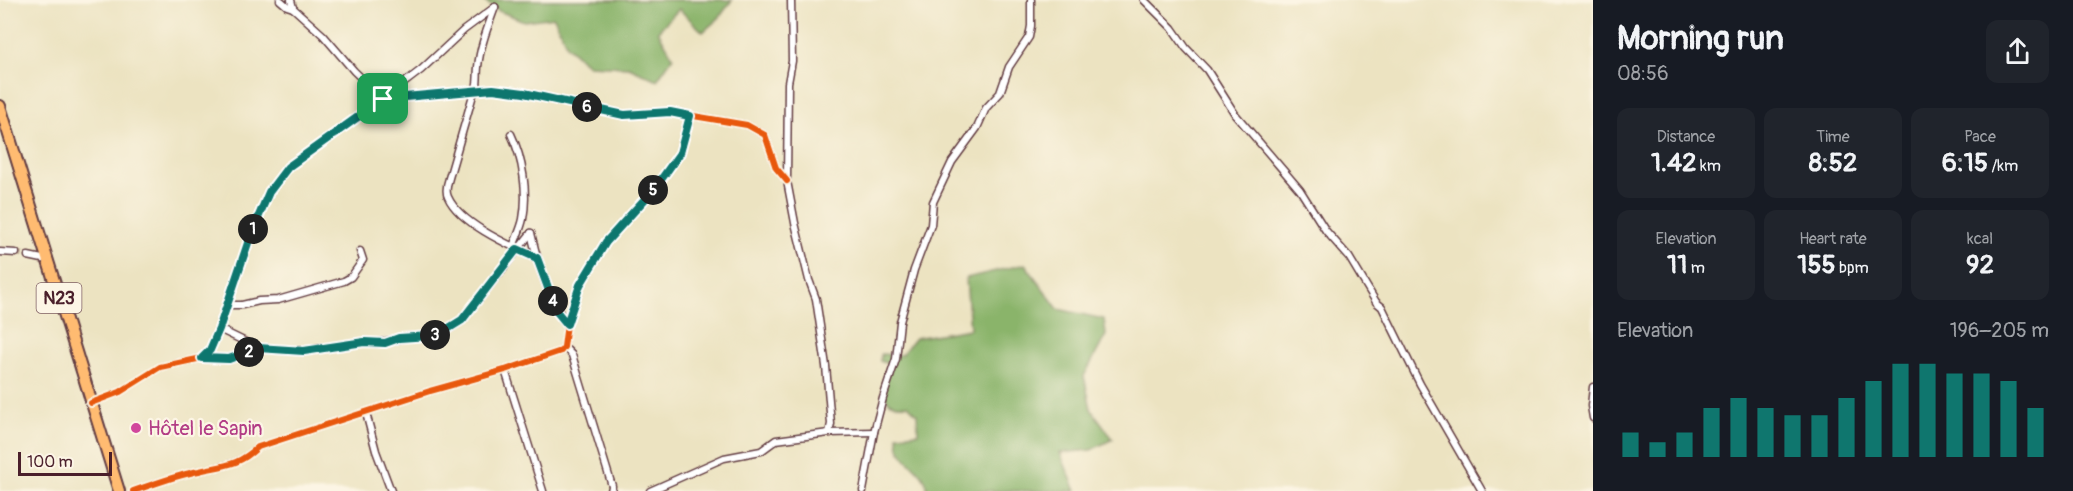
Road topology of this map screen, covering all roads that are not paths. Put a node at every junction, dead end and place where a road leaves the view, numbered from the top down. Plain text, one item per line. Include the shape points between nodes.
1 (280, 0) edge
2 (291, 0) edge
3 (791, 0) edge
4 (1031, 0) edge
5 (1144, 0) edge
6 (293, 8) junction
7 (476, 91) junction
8 (383, 99) junction
9 (0, 106) edge
10 (690, 116) junction
11 (512, 134) dead end
12 (788, 181) junction
13 (515, 248) junction
14 (360, 251) dead end
15 (0, 252) edge
16 (16, 253) tunnel mouth
17 (28, 256) tunnel mouth
18 (537, 258) junction
19 (47, 260) junction
20 (228, 305) junction
21 (567, 324) junction
22 (219, 329) junction
23 (564, 347) junction
24 (258, 348) junction
25 (202, 358) junction
26 (505, 370) junction
27 (1593, 387) edge
28 (91, 403) junction
29 (366, 413) junction
30 (1593, 418) edge
31 (874, 432) junction
32 (829, 433) junction
33 (118, 491) edge
34 (133, 491) edge
35 (391, 491) edge
36 (543, 491) edge
37 (612, 491) edge
38 (650, 491) edge
39 (863, 491) edge
40 (1482, 491) edge

1 - 6 street
2 - 6 street
3 - 12 street
4 - 31 street via 1029,37 1009,67 1000,93 952,162 933,202 931,225 914,270 900,322 896,359
5 - 40 street via 1207,70 1235,114 1300,190 1326,231 1349,257 1382,307 1420,384
6 - 8 street
7 - 8 street
7 - 8 street via 484,37 495,7
7 - 10 street via 524,93 624,115 670,112
7 - 13 street via 447,196 459,212 481,229
8 - 20 street via 288,167 269,192
9 - 19 highway, N23
10 - 12 street via 747,125 765,135 776,168
10 - 21 street via 680,153 655,188 606,242 580,285
11 - 13 street via 525,202
12 - 32 street via 816,299 826,366
13 - 18 street
13 - 18 street via 531,233
13 - 24 street via 462,320 441,333 304,351
14 - 20 street via 363,260 344,281 278,300
15 - 16 street
17 - 19 street
18 - 21 street via 557,312
19 - 28 highway, N23
20 - 22 street
21 - 23 street
22 - 24 street
22 - 25 street
23 - 26 street
23 - 37 street via 572,355
24 - 25 street via 229,359
25 - 28 street via 160,367 120,392
26 - 29 street
26 - 36 street
27 - 30 street
28 - 33 highway, N23
29 - 34 street via 258,447 247,457 222,468
29 - 35 street
31 - 32 street
31 - 39 street
32 - 38 street via 776,440 761,451 724,458

